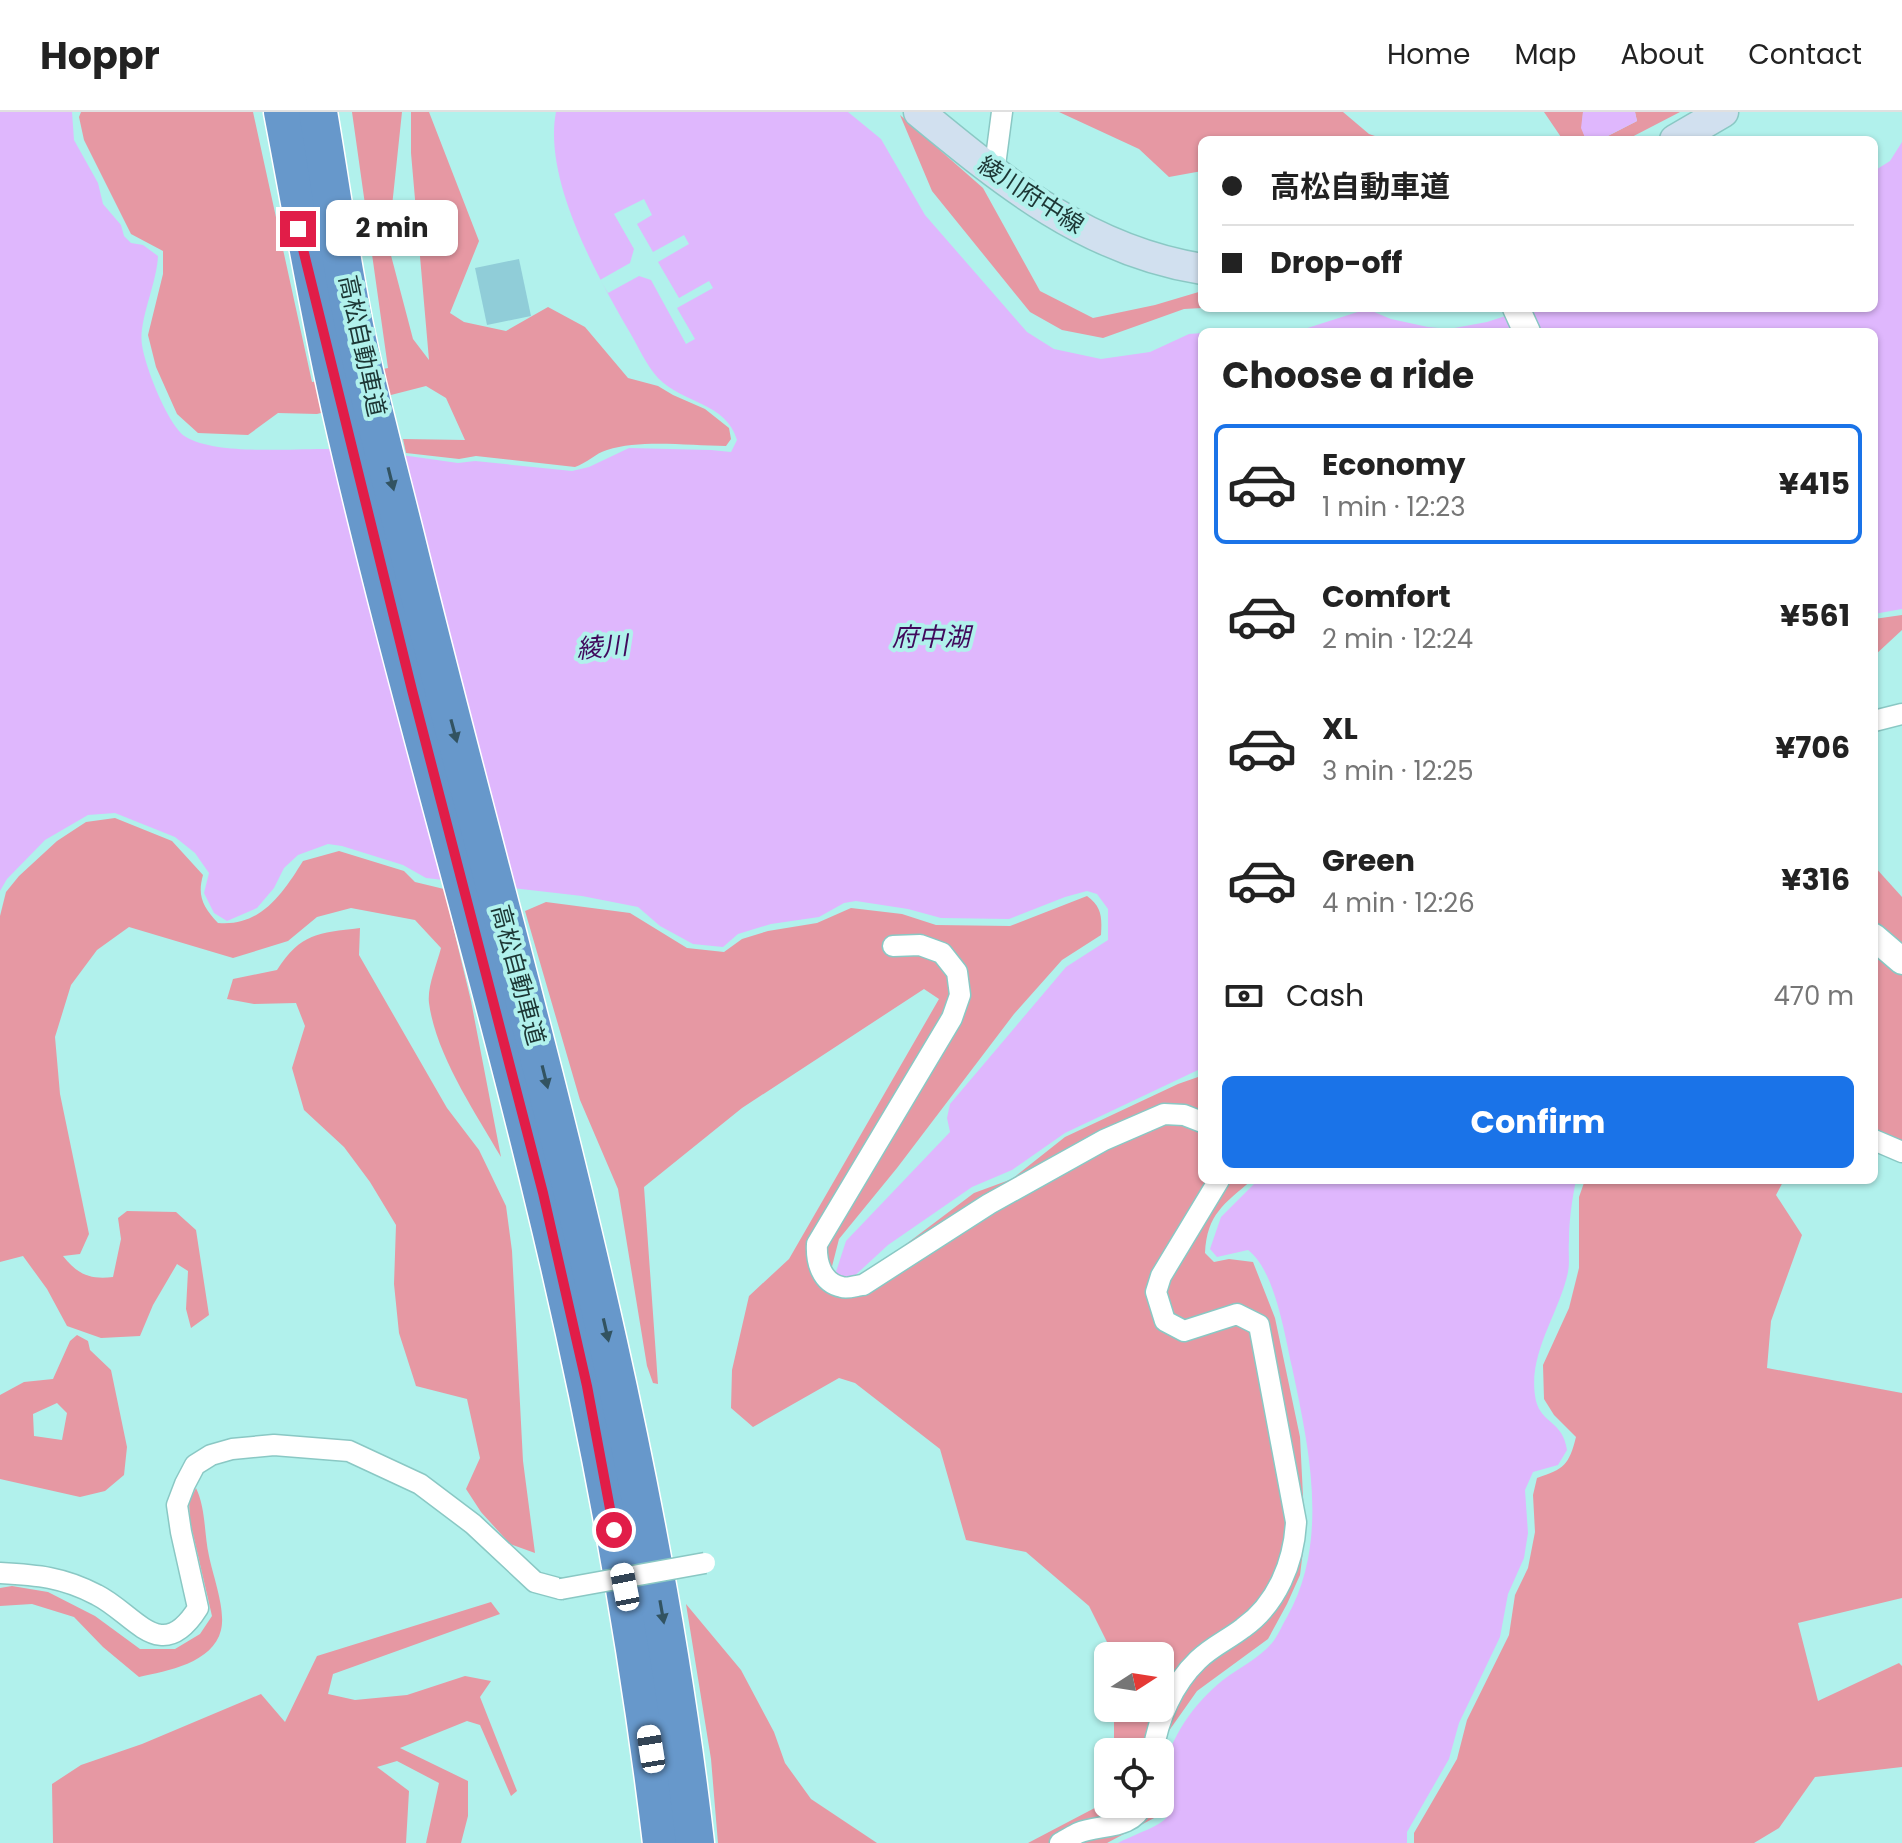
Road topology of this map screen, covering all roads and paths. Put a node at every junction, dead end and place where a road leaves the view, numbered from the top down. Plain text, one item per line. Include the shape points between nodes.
1 (269, 112) edge
2 (283, 112) edge
3 (318, 112) edge
4 (919, 112) edge
5 (1002, 112) edge
6 (1723, 112) edge
7 (1682, 136) edge
8 (994, 173) junction
9 (1198, 268) edge
10 (328, 345) junction
11 (357, 407) junction
12 (1902, 714) edge
13 (1878, 720) edge
14 (1878, 940) edge
15 (893, 946) dead end
16 (496, 951) junction
17 (1902, 961) edge
18 (1198, 1120) edge
19 (1878, 1142) edge
20 (1902, 1152) edge
21 (1217, 1184) edge
22 (705, 1563) dead end
23 (0, 1573) edge
24 (1155, 1738) edge
25 (1132, 1818) edge
26 (662, 1843) edge
27 (695, 1843) edge
28 (1060, 1843) edge

1 - 10 highway
2 - 10 highway, 高松自動車道
3 - 11 highway, 高松自動車道 via 357,338
4 - 8 main road, 綾川府中線
5 - 8 street
6 - 7 main road
8 - 9 main road, 綾川府中線 via 1068,224 1150,258
10 - 11 highway, 高松自動車道
11 - 16 highway, 高松自動車道 via 442,684
12 - 13 street
14 - 17 street
15 - 18 street via 920,945 942,953 957,972 960,995 952,1018 817,1244 816,1262 826,1278 842,1287 863,1285 989,1204 1104,1140 1164,1114
16 - 26 highway, 高松自動車道 via 625,1587
16 -> 27 highway, 高松自動車道 via 575,1196 617,1379 684,1742
19 - 20 street
21 - 24 street via 1156,1292 1165,1321 1184,1331 1237,1314 1259,1325 1296,1522 1295,1548 1266,1605 1247,1626 1198,1659 1179,1683
22 - 23 street, bridge via 561,1589 535,1582 420,1484 349,1451 274,1445 232,1449 195,1465 177,1505 198,1608 187,1625 167,1635 145,1632 98,1595 45,1575
25 - 28 street

